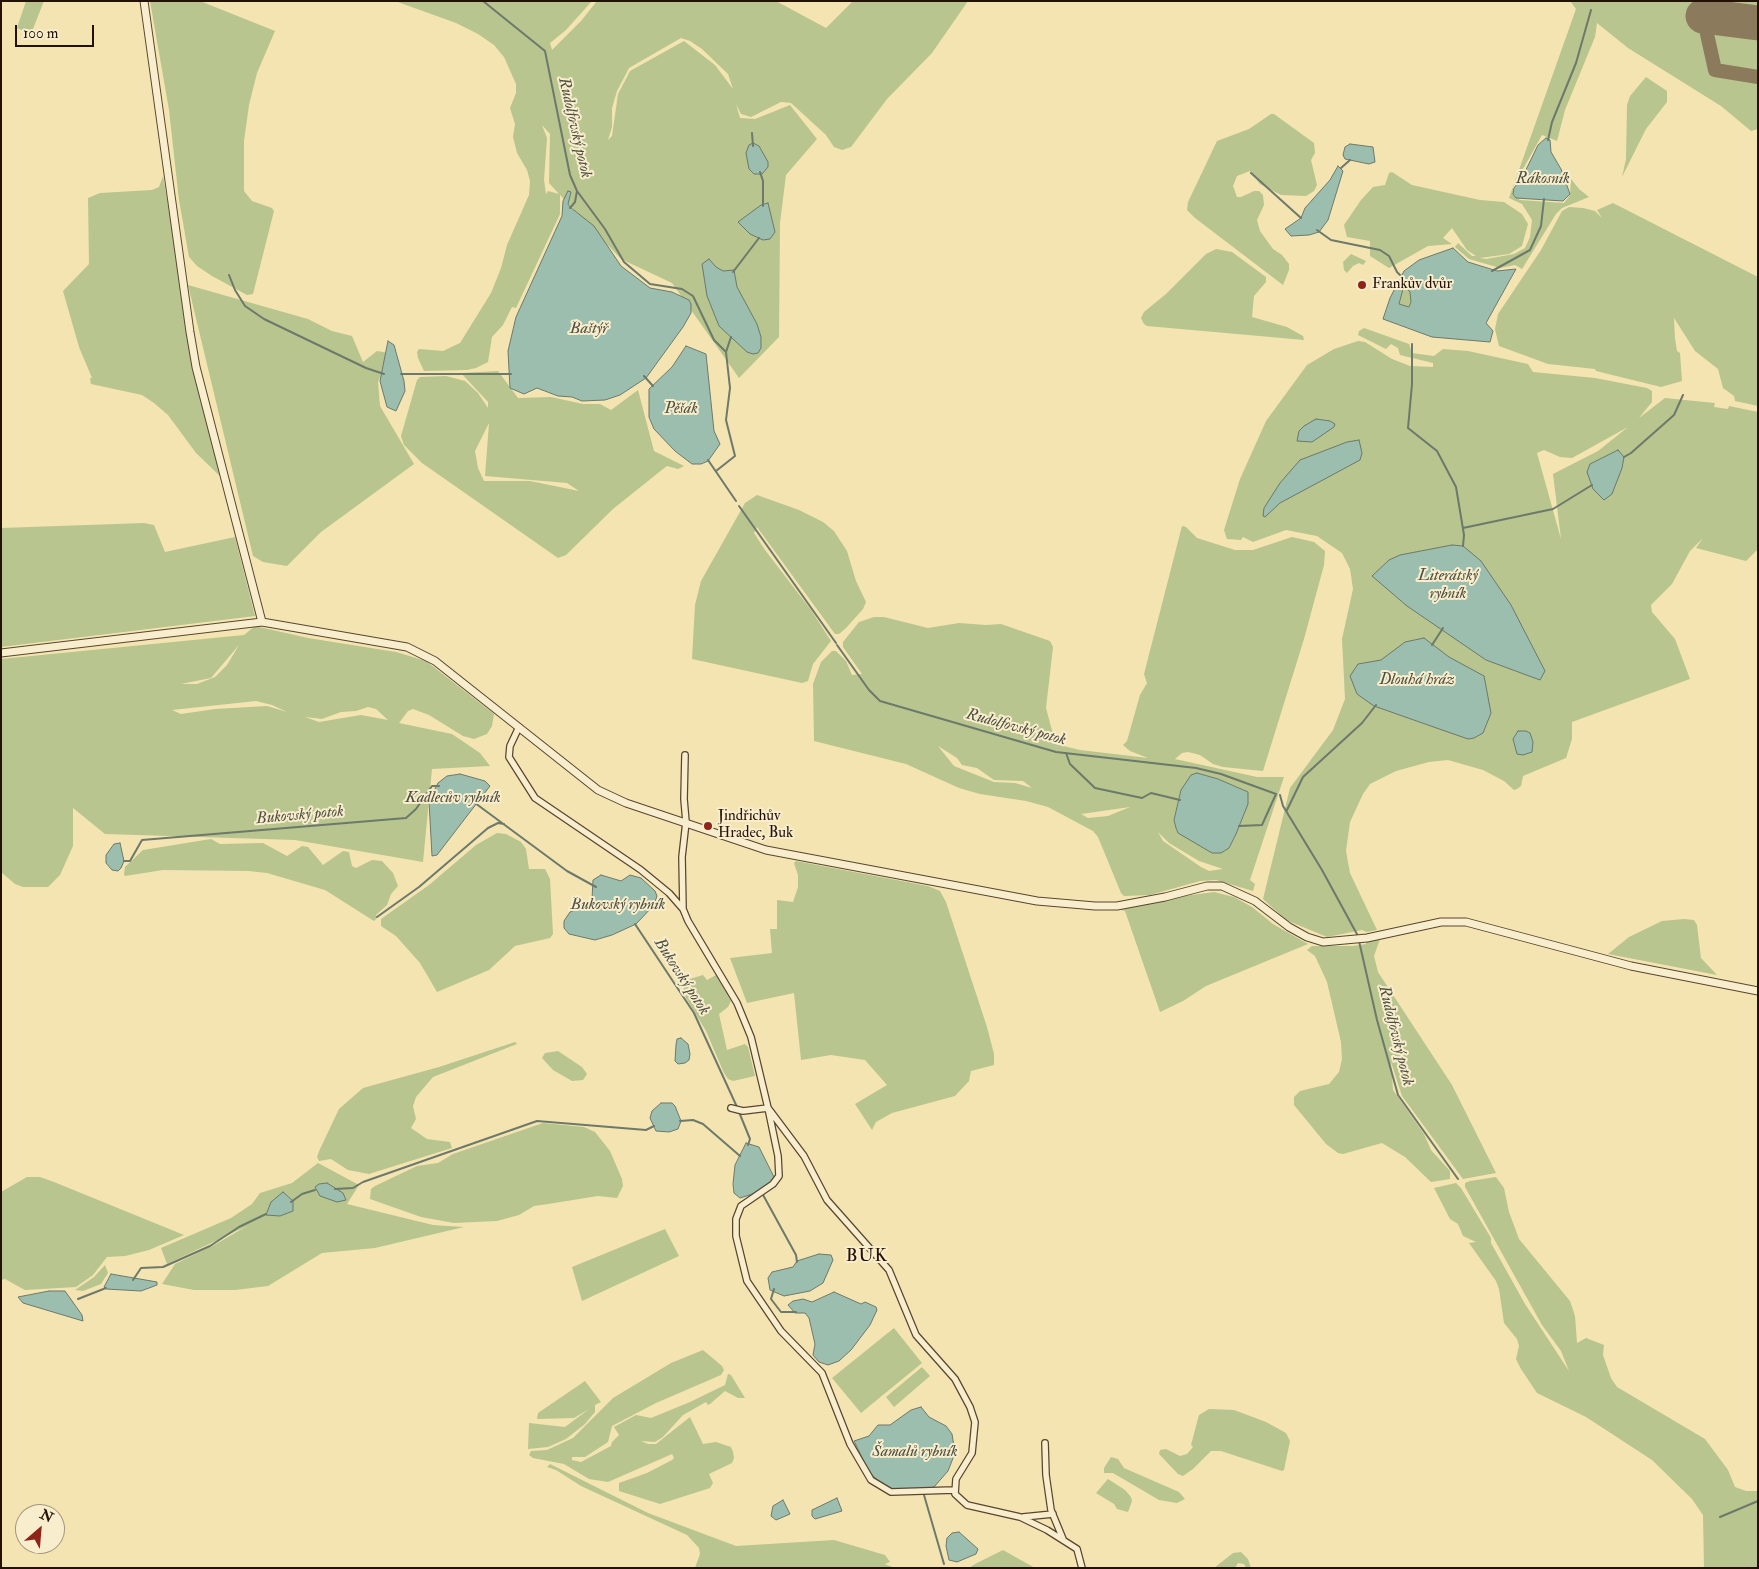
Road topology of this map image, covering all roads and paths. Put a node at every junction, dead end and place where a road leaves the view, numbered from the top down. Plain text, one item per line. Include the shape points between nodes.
1 (144, 1) edge
2 (262, 622) junction
3 (1, 653) edge
4 (519, 727) junction
5 (684, 755) dead end
6 (686, 822) junction
7 (683, 909) junction
8 (1758, 991) edge
9 (733, 1108) dead end
10 (768, 1108) junction
11 (1045, 1443) dead end
12 (954, 1490) junction
13 (1053, 1514) junction
14 (1020, 1517) junction
15 (1062, 1539) junction
16 (1082, 1568) edge

1 - 2 street via 193,349
2 - 3 street
2 - 4 street via 406,648 423,654
4 - 6 street via 598,790 626,803
4 - 7 street via 510,746 509,757 535,798 641,870
5 - 6 street
6 - 7 street via 682,857
6 - 8 street via 766,850 1037,901 1117,906 1207,886 1222,886 1255,901 1307,937 1323,942 1367,938 1441,922 1466,922 1631,966
7 - 10 street via 737,1003 751,1037
9 - 10 street via 742,1111
10 - 12 street via 804,1156 827,1200 889,1270 916,1336 963,1391 975,1422 972,1453 956,1479
10 - 12 street via 775,1134 778,1176 773,1184 741,1206 736,1219 736,1236 747,1281 782,1332 822,1373 850,1444 871,1480 891,1492
11 - 13 street via 1046,1475
12 - 14 street via 967,1505
13 - 14 street
13 - 15 street
14 - 15 street
15 - 16 street via 1077,1550

